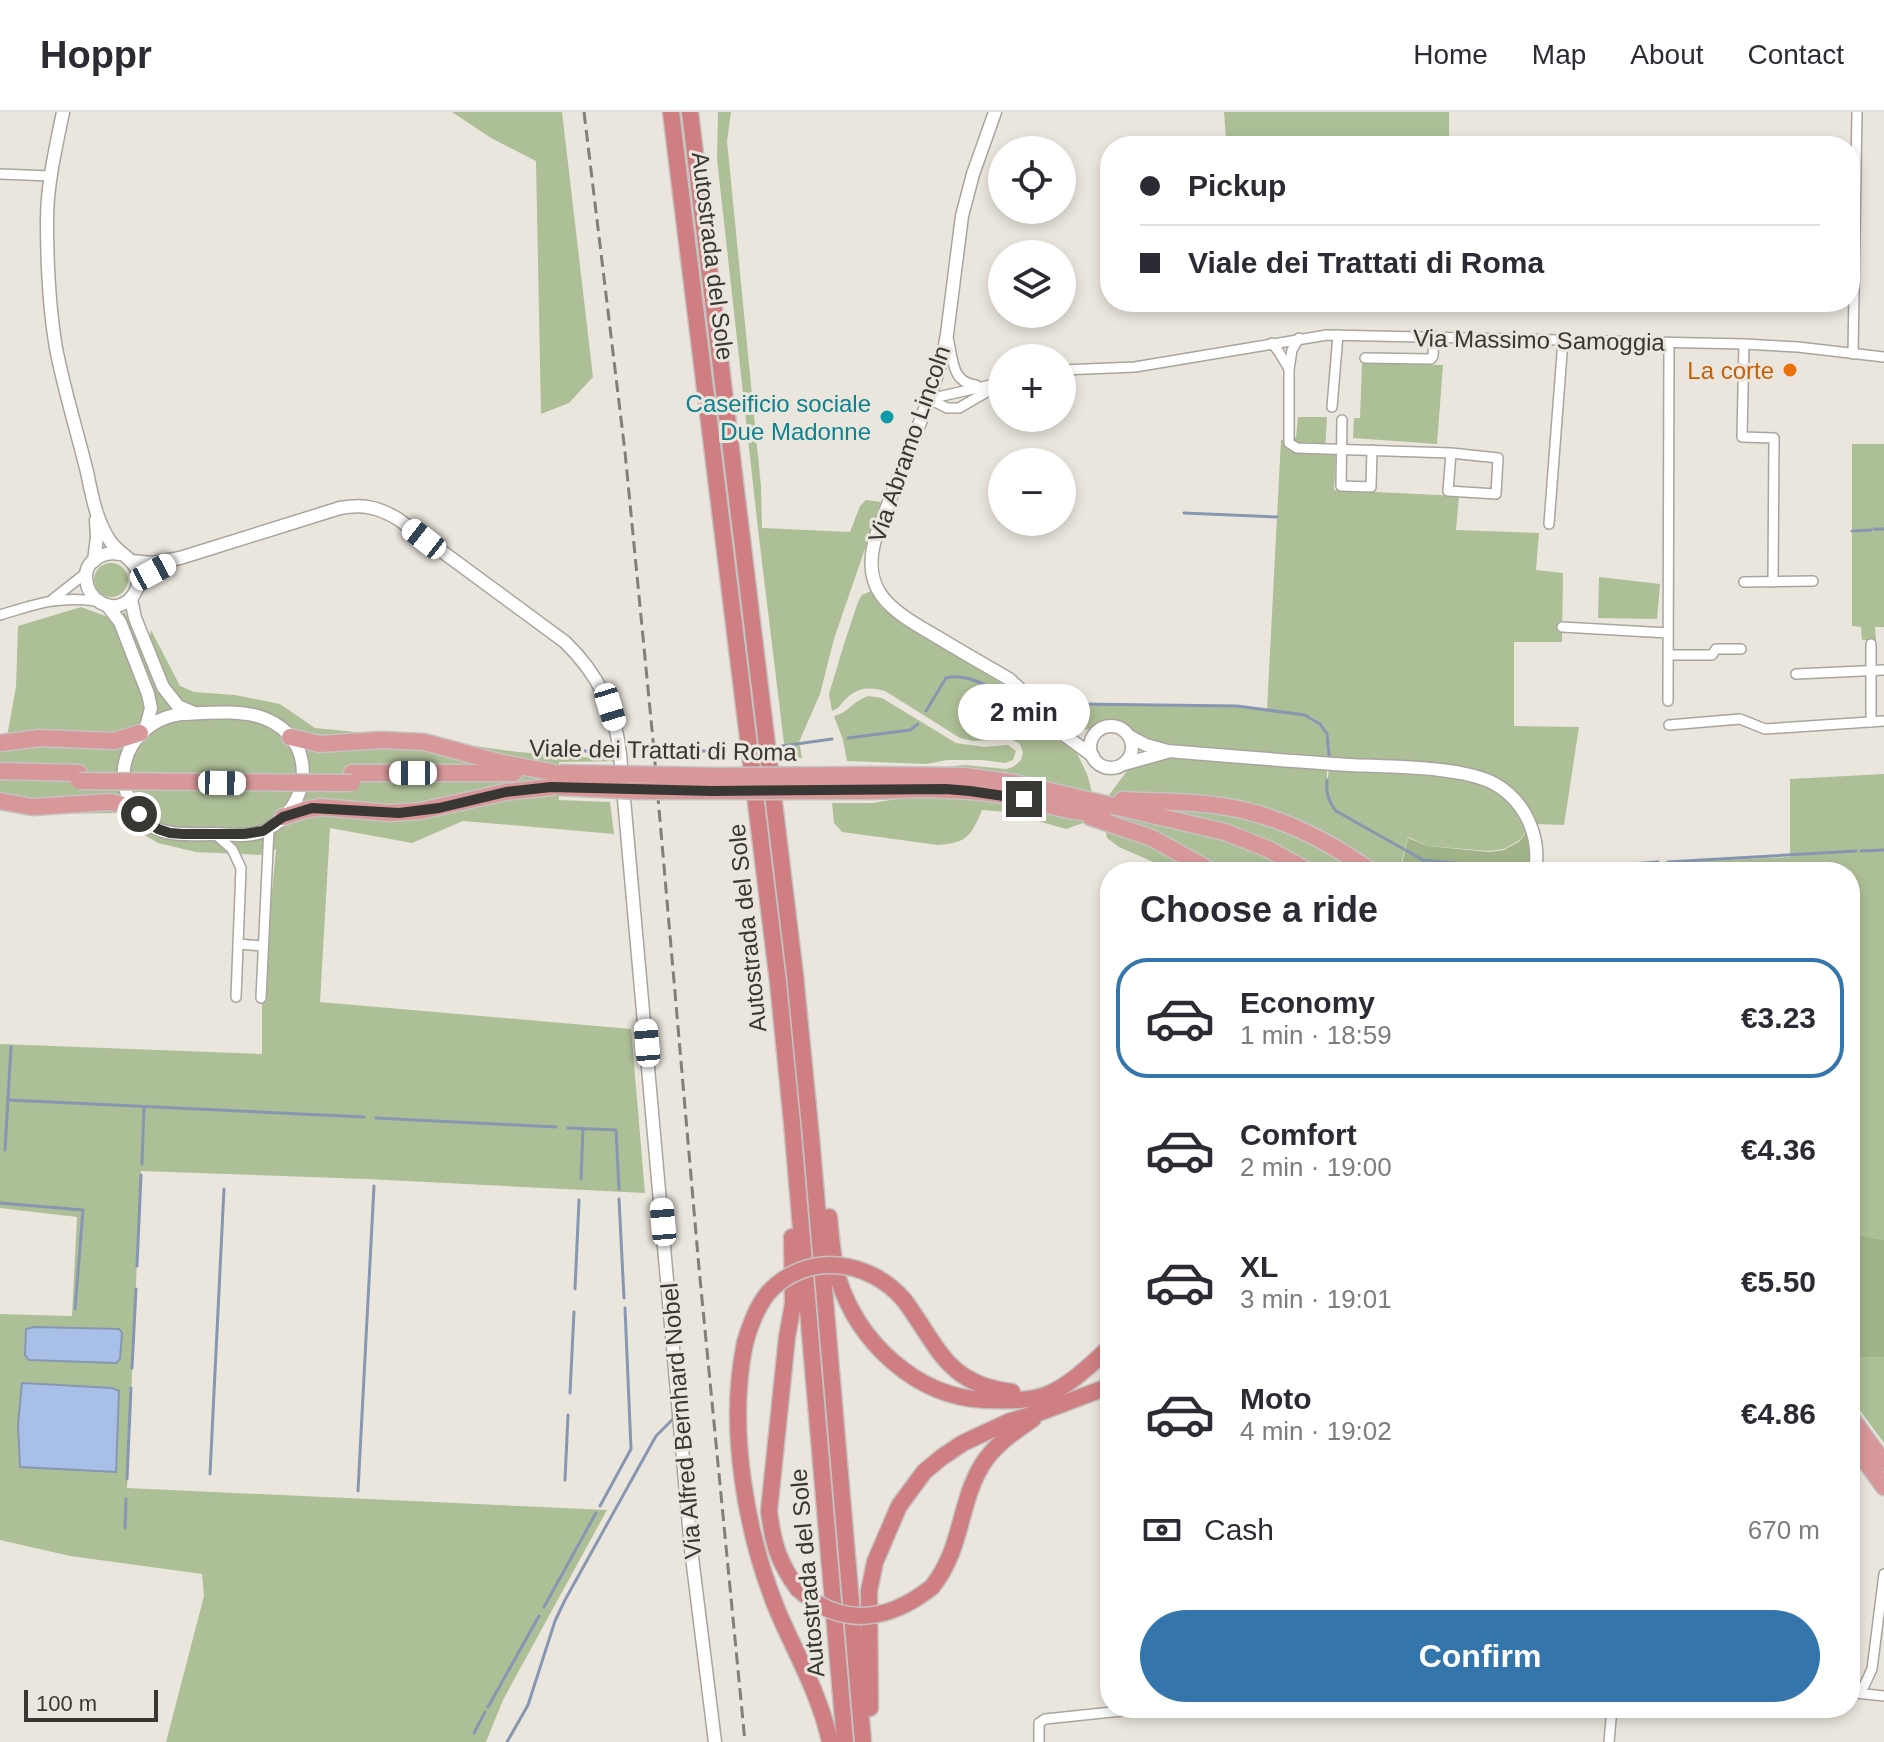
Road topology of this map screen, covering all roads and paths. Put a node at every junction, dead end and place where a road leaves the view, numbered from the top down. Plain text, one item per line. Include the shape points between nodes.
1 (63, 112) edge
2 (671, 112) edge
3 (690, 112) edge
4 (995, 112) edge
5 (1857, 112) edge
6 (1857, 136) edge
7 (0, 174) edge
8 (51, 176) junction
9 (1854, 312) edge
10 (947, 334) junction
11 (1338, 335) junction
12 (1299, 338) junction
13 (1434, 338) junction
14 (1563, 340) junction
15 (1272, 343) junction
16 (1669, 343) junction
17 (1744, 344) junction
18 (1853, 354) junction
19 (1884, 357) edge
20 (1365, 358) dead end
21 (1076, 369) edge
22 (1289, 369) junction
23 (988, 384) edge
24 (983, 385) junction
25 (988, 391) edge
26 (926, 404) junction
27 (1332, 407) dead end
28 (1342, 420) dead end
29 (1341, 449) junction
30 (1372, 450) junction
31 (1451, 453) junction
32 (96, 513) junction
33 (1549, 524) dead end
34 (126, 558) junction
35 (180, 558) junction
36 (94, 561) junction
37 (86, 573) junction
38 (1813, 581) dead end
39 (1744, 582) dead end
40 (1773, 582) junction
41 (138, 587) junction
42 (53, 599) junction
43 (131, 599) junction
44 (102, 603) junction
45 (0, 615) edge
46 (1562, 627) dead end
47 (1668, 633) junction
48 (1871, 644) dead end
49 (1741, 649) dead end
50 (1669, 655) junction
51 (1871, 670) junction
52 (1884, 670) edge
53 (1796, 674) dead end
54 (1668, 701) dead end
55 (195, 713) junction
56 (1884, 721) edge
57 (1871, 722) junction
58 (1669, 725) dead end
59 (143, 730) junction
60 (1097, 732) junction
61 (1065, 734) junction
62 (1129, 736) junction
63 (290, 737) junction
64 (0, 743) edge
65 (1168, 751) junction
66 (1093, 756) junction
67 (1124, 764) junction
68 (0, 771) edge
69 (0, 777) edge
70 (79, 777) junction
71 (555, 780) junction
72 (0, 801) edge
73 (1066, 802) junction
74 (133, 807) junction
75 (276, 822) junction
76 (215, 834) junction
77 (1195, 862) edge
78 (1272, 862) edge
79 (1292, 862) edge
80 (1357, 862) edge
81 (1537, 862) edge
82 (238, 944) junction
83 (263, 946) junction
84 (236, 997) dead end
85 (261, 998) dead end
86 (792, 1123) junction
87 (811, 1137) junction
88 (1100, 1356) edge
89 (1069, 1383) junction
90 (1100, 1390) edge
91 (1041, 1412) junction
92 (1860, 1430) edge
93 (1860, 1454) edge
94 (1884, 1463) edge
95 (1884, 1487) edge
96 (1884, 1574) edge
97 (1860, 1689) edge
98 (1860, 1694) edge
99 (1884, 1696) edge
100 (1100, 1713) edge
101 (1611, 1718) edge
102 (715, 1742) edge
103 (830, 1742) edge
104 (845, 1742) edge
105 (863, 1742) edge
106 (870, 1742) edge
107 (1039, 1742) edge
108 (1609, 1742) edge

1 - 8 street
2 - 86 highway, Autostrada del Sole
3 - 87 highway, Autostrada del Sole
4 - 10 street, Via Abramo Lincoln via 962,216
5 - 6 street
7 - 8 street
8 - 32 street via 47,218 55,339
9 - 18 street
10 - 24 street via 959,379
10 - 26 street, Via Abramo Lincoln
11 - 12 street, Via Massimo Samoggia
11 - 13 street, Via Massimo Samoggia
11 - 27 street
12 - 15 street, Via Massimo Samoggia
12 - 22 street
13 - 14 street, Via Massimo Samoggia
13 - 20 street via 1431,359
14 - 16 street, Via Massimo Samoggia
14 - 33 street
15 - 21 street, Via Massimo Samoggia via 1135,367
15 - 22 street
16 - 17 street, Via Massimo Samoggia
16 - 47 street
17 - 18 street, Via Massimo Samoggia
17 - 40 street via 1742,437 1774,438
18 - 19 street, Via Massimo Samoggia
22 - 29 street via 1289,443 1297,448
23 - 24 street
24 - 26 street
25 - 26 street via 959,408
26 - 61 street, Via Abramo Lincoln via 871,550 875,584 896,611 1009,679 1045,721
28 - 29 street
29 - 30 street
29 - 30 street via 1341,486 1371,487
30 - 31 street
31 - 31 street via 1448,491 1496,494 1498,458
32 - 34 street
32 - 36 street
34 - 35 street, Via Alfred Bernhard Nobel via 152,563
34 - 36 street via 109,553
34 - 41 street via 138,573
35 - 41 street, Via Alfred Bernhard Nobel
35 - 102 street, Via Alfred Bernhard Nobel via 340,508 375,507 565,642 604,691 620,754 691,1549
36 - 37 street
37 - 42 street
37 - 44 street via 90,593
38 - 40 street
39 - 40 street
41 - 43 street
42 - 44 street
42 - 45 street
43 - 44 street via 119,605
43 - 55 street via 163,687 178,706
44 - 59 street via 120,622 148,694 151,708
46 - 47 street
47 - 50 street
48 - 51 street
49 - 50 street
50 - 54 street
51 - 52 street
51 - 53 street
51 - 57 street
55 - 59 street via 171,715
55 - 63 street via 254,715 275,723
56 - 57 street
57 - 58 street via 1765,729 1740,719
59 - 64 highway via 114,741 40,738
59 - 74 street via 124,766
60 - 61 street
60 - 62 street via 1114,727
60 - 66 street via 1091,743
61 - 66 street, Via Abramo Lincoln
62 - 65 street
62 - 67 street via 1132,751
63 - 71 highway via 320,744 424,742
63 - 75 street via 301,756 303,779 294,805
65 - 67 street
65 - 81 street via 1481,778 1519,804 1535,837
66 - 67 street, Via Abramo Lincoln via 1104,767
68 - 70 highway, Viale dei Trattati di Roma
69 - 70 highway, Viale dei Trattati di Roma
70 - 71 highway, Viale dei Trattati di Roma
71 - 73 highway, Viale dei Trattati di Roma, bridge via 686,776 871,783 921,775 990,779
71 - 75 highway via 420,811 321,807
72 - 74 highway via 32,807 110,802
73 - 77 highway
73 - 78 highway, Viale dei Trattati di Roma via 1205,837
73 - 79 highway, Viale dei Trattati di Roma via 1225,832
73 - 80 highway via 1204,804 1256,813 1324,840
74 - 76 street via 158,829
75 - 76 street via 252,834
75 - 83 street
76 - 82 street via 228,844 241,868
82 - 83 street
82 - 84 street
83 - 85 street
86 - 91 highway, bridge via 793,1304 769,1511 780,1562 798,1589 843,1614 873,1615 905,1606 932,1587 954,1549 982,1465 991,1451
86 - 104 highway, Autostrada del Sole
87 - 89 highway via 838,1279 858,1323 893,1362 936,1388 978,1399 1036,1398
87 - 105 highway, Autostrada del Sole
88 - 89 highway
89 - 103 highway, bridge via 1028,1392 974,1383 944,1359 894,1289 864,1270 815,1267 769,1292 754,1315 740,1381 744,1485 757,1553 820,1705
90 - 91 highway
91 - 106 highway via 963,1443 924,1472 899,1506 869,1591
92 - 94 highway
93 - 95 highway
96 - 97 street via 1872,1669
98 - 99 street
100 - 107 street via 1045,1719 1039,1723
101 - 108 street

